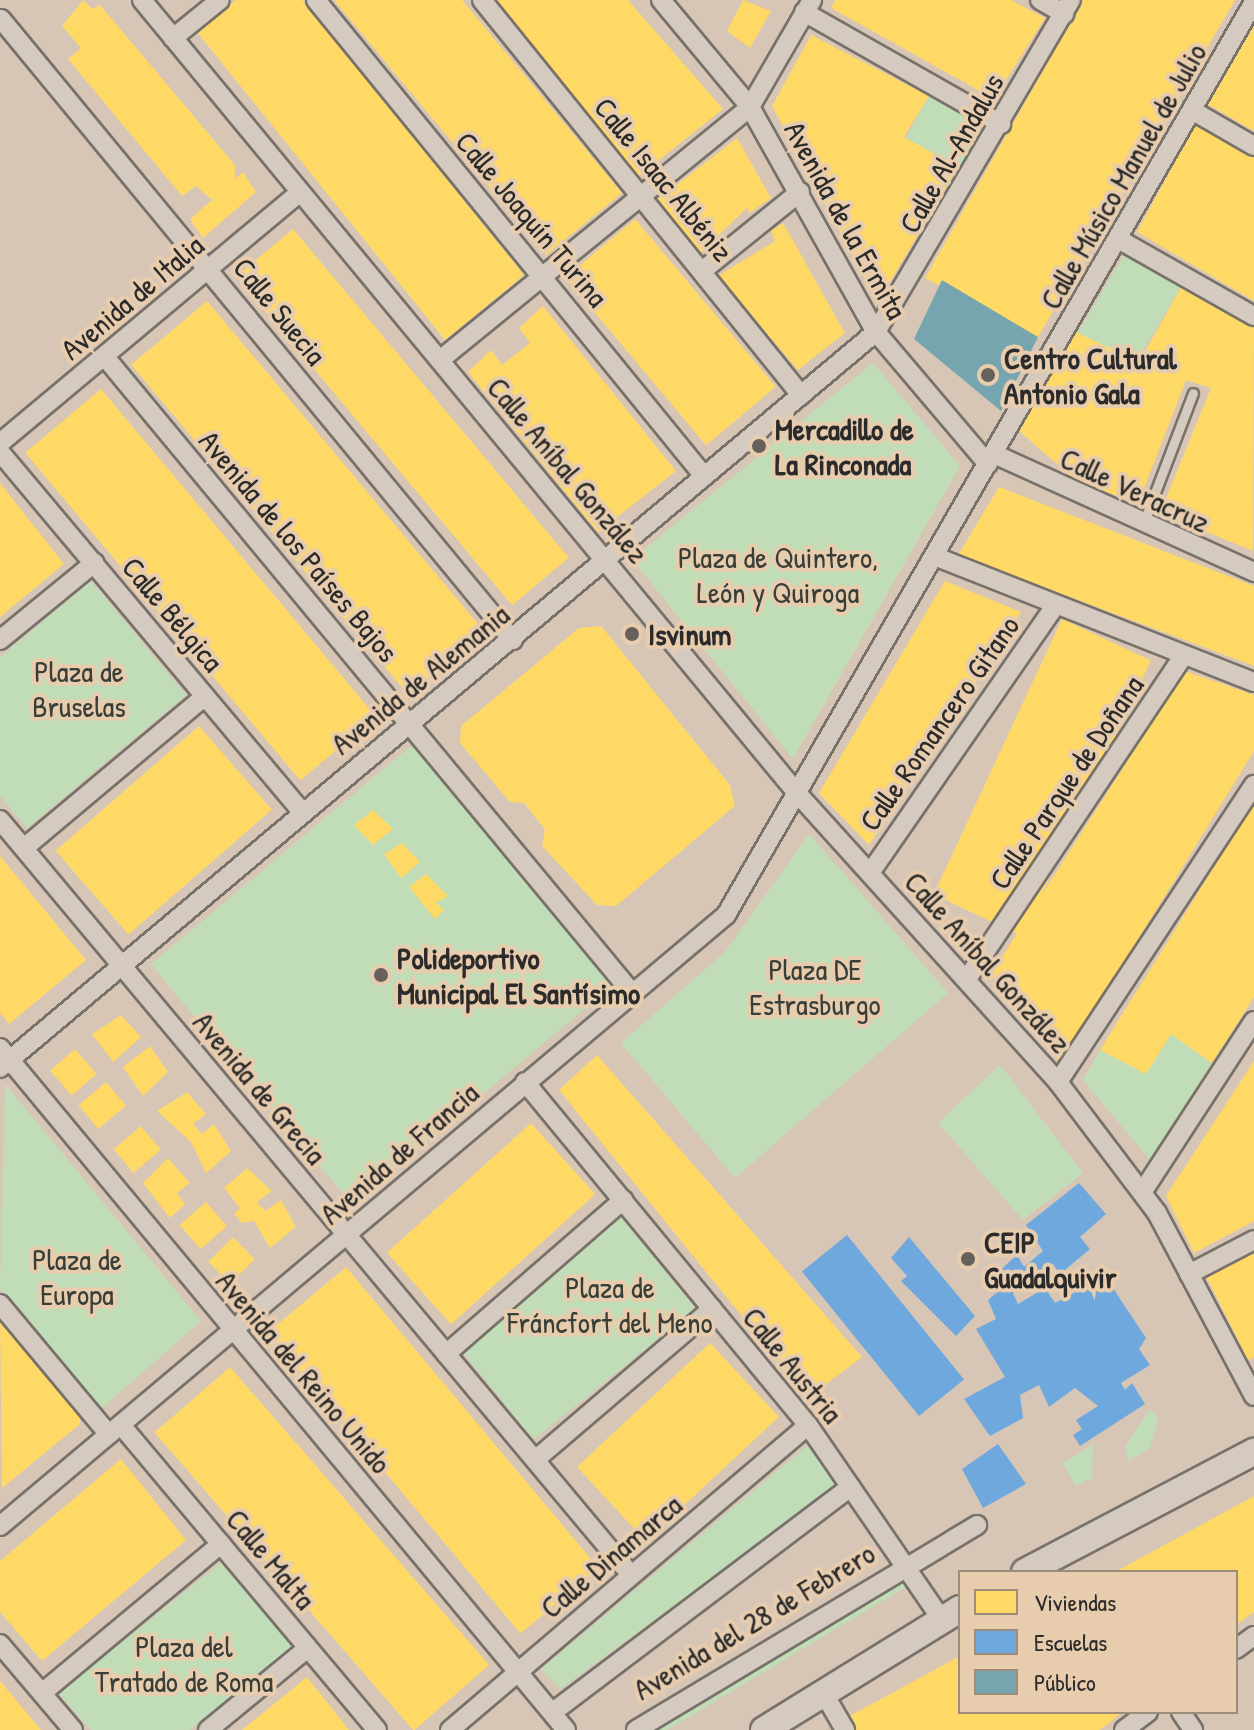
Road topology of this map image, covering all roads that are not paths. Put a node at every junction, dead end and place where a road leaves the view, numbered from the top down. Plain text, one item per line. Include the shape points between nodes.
1 (142, 0) edge
2 (220, 0) edge
3 (316, 0) edge
4 (482, 0) edge
5 (661, 0) edge
6 (1040, 0) edge
7 (1254, 2) edge
8 (808, 6) edge
9 (1068, 7) edge
10 (1, 19) edge
11 (173, 38) junction
12 (750, 107) junction
13 (1195, 112) junction
14 (1001, 124) junction
15 (1254, 146) edge
16 (800, 192) junction
17 (299, 193) junction
18 (640, 195) junction
19 (1120, 240) junction
20 (209, 269) junction
21 (702, 271) junction
22 (544, 275) junction
23 (1254, 316) edge
24 (876, 332) junction
25 (105, 357) junction
26 (440, 360) junction
27 (1193, 393) dead end
28 (801, 395) junction
29 (0, 443) edge
30 (0, 452) edge
31 (991, 459) junction
32 (704, 476) junction
33 (1142, 527) junction
34 (934, 556) junction
35 (607, 560) junction
36 (94, 563) junction
37 (1254, 572) edge
38 (1055, 606) junction
39 (0, 640) edge
40 (513, 640) junction
41 (1184, 655) junction
42 (1254, 682) edge
43 (205, 696) junction
44 (410, 723) junction
45 (1254, 785) edge
46 (796, 792) junction
47 (302, 812) junction
48 (0, 820) edge
49 (24, 848) junction
50 (870, 873) junction
51 (121, 965) junction
52 (967, 979) junction
53 (633, 994) junction
54 (1254, 1021) edge
55 (3, 1058) edge
56 (525, 1082) junction
57 (1058, 1082) junction
58 (1143, 1191) junction
59 (623, 1200) junction
60 (347, 1235) junction
61 (1254, 1240) edge
62 (1189, 1274) junction
63 (0, 1304) edge
64 (712, 1309) junction
65 (232, 1330) junction
66 (446, 1354) junction
67 (1247, 1368) edge
68 (1254, 1396) edge
69 (808, 1425) junction
70 (115, 1430) junction
71 (1254, 1452) edge
72 (535, 1460) junction
73 (851, 1487) junction
74 (2, 1520) edge
75 (977, 1525) dead end
76 (221, 1544) junction
77 (905, 1566) junction
78 (1029, 1570) edge
79 (631, 1575) junction
80 (951, 1614) edge
81 (0, 1644) edge
82 (308, 1648) junction
83 (519, 1671) junction
84 (823, 1692) junction
85 (42, 1693) junction
86 (553, 1712) junction
87 (1145, 1714) edge
88 (73, 1730) edge
89 (208, 1730) edge
90 (377, 1730) edge
91 (450, 1730) edge
92 (566, 1730) edge
93 (636, 1730) edge
94 (764, 1730) edge
95 (845, 1730) edge
96 (1124, 1730) edge

1 - 11 street, Calle Aníbal González
2 - 11 street
3 - 22 street, Calle Joaquín Turina
4 - 18 street, Calle Isaac Albéniz
5 - 12 street, Avenida de la Ermita
6 - 9 street
7 - 13 street, Calle Músico Manuel de Julio
8 - 12 street
8 - 14 street
9 - 14 street, Calle Al-Andalus
10 - 20 street, Calle Suecia
11 - 17 street, Calle Aníbal González
12 - 16 street, Avenida de la Ermita
12 - 18 street
13 - 15 street
13 - 19 street, Calle Músico Manuel de Julio
14 - 24 street, Calle Al-Andalus
16 - 21 street
16 - 24 street, Avenida de la Ermita
17 - 20 street, Avenida de Italia
17 - 26 street, Calle Aníbal González
18 - 21 street, Calle Isaac Albéniz
18 - 22 street
19 - 23 street
19 - 31 street, Calle Músico Manuel de Julio
20 - 25 street, Avenida de Italia
20 - 40 street, Calle Suecia
21 - 28 street, Calle Isaac Albéniz
22 - 26 street
22 - 32 street, Calle Joaquín Turina
24 - 28 street, Avenida de Alemania
24 - 31 street, Avenida de la Ermita
25 - 29 street, Avenida de Italia
25 - 44 street, Avenida de los Países Bajos
26 - 35 street, Calle Aníbal González
27 - 33 lane
28 - 32 street, Avenida de Alemania
30 - 36 street, Calle Bélgica
31 - 33 street, Calle Veracruz
31 - 34 street, Calle Músico Manuel de Julio
32 - 35 street, Avenida de Alemania
33 - 37 street, Calle Veracruz
34 - 38 street
34 - 46 street, Calle Músico Manuel de Julio
35 - 40 street, Avenida de Alemania
35 - 46 street, Calle Aníbal González
36 - 39 street
36 - 43 street, Calle Bélgica
38 - 41 street
38 - 50 street, Calle Romancero Gitano
40 - 44 street, Avenida de Alemania
41 - 42 street
41 - 52 street, Calle Parque de Doñana
43 - 47 street, Calle Bélgica
43 - 49 street
44 - 47 street, Avenida de Alemania
44 - 53 street, Avenida de los Países Bajos
45 - 57 street
46 - 50 street, Calle Aníbal González
46 - 53 street, Avenida de Francia via 726,915
47 - 51 street, Avenida de Alemania
48 - 49 street, Avenida de Grecia
49 - 51 street, Avenida de Grecia
50 - 52 street, Calle Aníbal González
51 - 55 street, Avenida de Alemania
51 - 60 street, Avenida de Grecia
52 - 57 street, Calle Aníbal González
53 - 56 street, Avenida de Francia
54 - 58 street
55 - 65 street, Avenida del Reino Unido
56 - 59 street, Calle Austria
56 - 60 street, Avenida de Francia
57 - 58 street, Calle Aníbal González
58 - 62 street, Calle Aníbal González
59 - 64 street, Calle Austria
59 - 66 street
60 - 65 street, Avenida de Francia
60 - 66 street, Avenida de Grecia
61 - 62 street
62 - 67 street, Calle Aníbal González
63 - 70 street, Calle Malta
64 - 69 street, Calle Austria
64 - 72 street
65 - 70 street, Avenida de Francia
65 - 83 street, Avenida del Reino Unido
66 - 72 street, Avenida de Grecia
67 - 68 street, Calle Aníbal González
69 - 73 street, Calle Austria
69 - 79 street, Calle Dinamarca
70 - 74 street, Avenida de Francia
70 - 76 street, Calle Malta
71 - 78 main road
72 - 79 street, Avenida de Grecia
73 - 77 street, Calle Austria
73 - 86 street
75 - 77 street, Avenida del 28 de Febrero
76 - 82 street, Calle Malta
76 - 85 street
77 - 80 street, Calle Austria
77 - 93 street, Avenida del 28 de Febrero
79 - 83 street, Calle Dinamarca
80 - 84 main road
81 - 85 street
82 - 89 street
82 - 90 street, Calle Malta
83 - 86 street, Avenida del Reino Unido
83 - 91 street, Calle Dinamarca
84 - 94 main road
84 - 95 street
85 - 88 street
86 - 92 street, Avenida del Reino Unido
87 - 96 street

